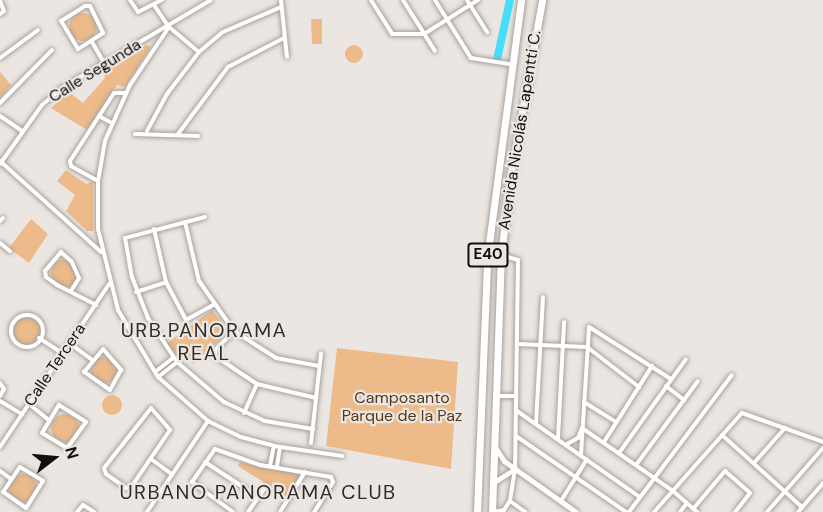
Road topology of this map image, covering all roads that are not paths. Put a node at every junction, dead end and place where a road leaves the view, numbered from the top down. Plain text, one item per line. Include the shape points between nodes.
1 (130, 0) edge
2 (162, 0) edge
3 (211, 0) edge
4 (281, 0) edge
5 (371, 0) edge
6 (403, 0) edge
7 (435, 0) edge
8 (478, 0) edge
9 (521, 0) edge
10 (542, 0) edge
11 (0, 2) edge
12 (469, 2) edge
13 (154, 5) junction
14 (281, 7) junction
15 (0, 14) edge
16 (447, 19) junction
17 (170, 27) junction
18 (38, 30) dead end
19 (487, 32) dead end
20 (424, 34) junction
21 (284, 38) junction
22 (92, 42) junction
23 (52, 50) dead end
24 (435, 51) dead end
25 (198, 52) junction
26 (287, 57) dead end
27 (0, 58) edge
28 (104, 63) junction
29 (510, 64) junction
30 (126, 93) junction
31 (0, 103) edge
32 (0, 116) edge
33 (99, 116) junction
34 (110, 122) junction
35 (22, 131) junction
36 (147, 131) junction
37 (135, 134) dead end
38 (178, 134) junction
39 (198, 135) dead end
40 (0, 162) edge
41 (98, 181) junction
42 (205, 217) dead end
43 (185, 222) junction
44 (154, 229) junction
45 (0, 243) edge
46 (10, 250) dead end
47 (102, 253) junction
48 (501, 255) junction
49 (166, 282) junction
50 (110, 284) junction
51 (71, 291) junction
52 (136, 292) junction
53 (543, 297) dead end
54 (96, 305) junction
55 (213, 305) junction
56 (564, 322) dead end
57 (234, 331) junction
58 (39, 338) junction
59 (69, 343) junction
60 (517, 344) junction
61 (541, 344) junction
62 (563, 346) junction
63 (587, 346) junction
64 (62, 354) junction
65 (321, 354) dead end
66 (173, 358) junction
67 (91, 359) junction
68 (686, 359) dead end
69 (177, 362) junction
70 (320, 366) junction
71 (652, 366) junction
72 (156, 374) junction
73 (732, 375) dead end
74 (671, 379) junction
75 (698, 381) dead end
76 (0, 382) edge
77 (257, 384) junction
78 (666, 386) junction
79 (639, 387) junction
80 (0, 396) edge
81 (495, 396) junction
82 (515, 396) junction
83 (316, 398) junction
84 (684, 400) junction
85 (0, 401) edge
86 (584, 402) junction
87 (28, 404) junction
88 (516, 411) junction
89 (244, 412) junction
90 (22, 414) junction
91 (49, 420) junction
92 (208, 421) junction
93 (536, 423) junction
94 (616, 423) junction
95 (582, 428) junction
96 (785, 428) junction
97 (313, 429) junction
98 (722, 435) junction
99 (515, 436) junction
100 (558, 438) junction
101 (604, 442) junction
102 (823, 442) edge
103 (312, 443) dead end
104 (567, 444) junction
105 (274, 446) junction
106 (494, 446) junction
107 (0, 447) edge
108 (280, 447) junction
109 (823, 448) edge
110 (619, 453) junction
111 (581, 455) junction
112 (342, 456) dead end
113 (151, 459) junction
114 (587, 459) junction
115 (205, 462) junction
116 (754, 462) junction
117 (636, 465) junction
118 (270, 466) junction
119 (277, 466) junction
120 (515, 469) junction
121 (0, 471) edge
122 (305, 472) junction
123 (172, 474) junction
124 (576, 477) junction
125 (654, 478) junction
126 (11, 479) junction
127 (823, 483) edge
128 (493, 484) junction
129 (266, 486) dead end
130 (673, 491) junction
131 (786, 492) junction
132 (258, 497) junction
133 (640, 497) junction
134 (510, 501) junction
135 (561, 501) junction
136 (687, 503) junction
137 (802, 507) junction
138 (695, 510) edge
139 (77, 512) edge
140 (94, 512) edge
141 (147, 512) edge
142 (233, 512) edge
143 (248, 512) edge
144 (280, 512) edge
145 (314, 512) edge
146 (477, 512) edge
147 (492, 512) edge
148 (525, 512) edge
149 (576, 512) edge
150 (627, 512) edge
151 (654, 512) edge
152 (680, 512) edge
153 (735, 512) edge
154 (767, 512) edge
155 (798, 512) edge

1 - 13 street via 138,12
2 - 13 street
3 - 17 street, Calle Segunda
4 - 14 street
5 - 20 street via 390,33
6 - 20 street
7 - 16 street
8 - 12 street
9 - 29 highway, Avenida Nicolás Lapentti C. / E40
10 - 48 highway, Avenida Nicolás Lapentti C. / E40 via 511,173
11 - 15 street via 4,11
12 - 16 street
12 - 19 street
13 - 17 street
14 - 21 street
14 - 25 street via 223,32
16 - 20 street
16 - 29 street via 471,58
17 - 25 street
17 - 28 street, Calle Segunda
17 - 30 street
18 - 27 street
20 - 24 street
21 - 26 street
21 - 38 street via 228,67
22 - 22 street via 103,30 90,6 62,19 76,48
22 - 28 street
23 - 31 street
25 - 36 street via 167,94
28 - 35 street, Calle Segunda via 42,105
29 - 146 highway, Avenida Nicolás Lapentti C. / E40 via 487,259
30 - 33 street via 117,91
30 - 34 street
32 - 35 street
33 - 34 street
33 - 41 street via 70,161 71,166
34 - 41 street
35 - 40 street, Calle Segunda
36 - 37 street
36 - 38 street
38 - 39 street
40 - 47 street
41 - 47 street
42 - 43 street
43 - 44 street
43 - 55 street via 193,264
44 - 49 street
44 - 52 street via 129,235 124,241
45 - 46 street
47 - 50 street
48 - 60 street via 518,260
48 - 81 highway, Avenida Nicolás Lapentti C. / E40
49 - 52 street
49 - 55 street via 186,320
50 - 54 street, Calle Tercera
50 - 72 street via 118,310
51 - 51 street via 45,274 61,252 72,262 79,278
51 - 54 street
52 - 66 street
53 - 61 street
54 - 59 street, Calle Tercera
55 - 57 street
56 - 62 street
57 - 70 street via 276,358
57 - 77 street via 215,350 215,356
58 - 58 street via 44,326 24,313 9,335 29,349
58 - 64 street
59 - 64 street, Calle Tercera
59 - 67 street
60 - 61 street
60 - 82 street
61 - 62 street
61 - 93 street
62 - 63 street
62 - 100 street
63 - 71 street via 591,326
63 - 79 street
63 - 86 street
64 - 87 street, Calle Tercera
65 - 70 street
66 - 69 street
66 - 72 street
67 - 67 street via 86,375 107,390 112,389 121,368 103,349
68 - 74 street
69 - 72 street
69 - 89 street via 203,387
70 - 83 street
71 - 74 street
71 - 79 street
72 - 92 street
73 - 125 street
74 - 78 street
75 - 84 street
76 - 80 street via 4,389
77 - 83 street
77 - 89 street
78 - 84 street
78 - 110 street
79 - 94 street
81 - 82 street
81 - 106 highway, Avenida Nicolás Lapentti C. / E40
82 - 88 street
83 - 97 street
84 - 117 street
85 - 90 street
86 - 94 street
86 - 95 street
87 - 90 street, Calle Tercera
87 - 91 street
88 - 93 street
88 - 99 street
89 - 97 street via 274,423
90 - 107 street, Calle Tercera
91 - 91 street via 42,433 65,448 86,425 85,420 62,405
92 - 105 street via 241,437
92 - 123 street
93 - 100 street
94 - 101 street
95 - 101 street
95 - 104 street via 578,438
95 - 111 street
96 - 98 street via 742,413
96 - 102 street
96 - 116 street
97 - 103 street
98 - 116 street
98 - 130 street
99 - 120 street
99 - 124 street
100 - 104 street
101 - 110 street
104 - 111 street
105 - 108 street
105 - 118 street
106 - 120 street
106 - 128 highway, Avenida Nicolás Lapentti C. / E40
108 - 112 street
108 - 119 street
109 - 131 street
110 - 117 street
111 - 114 street
113 - 113 street via 170,427 148,408 104,471 129,488
113 - 123 street
114 - 124 street
114 - 133 street
115 - 118 street via 216,449
115 - 132 street
115 - 142 street via 192,483
116 - 131 street
117 - 125 street
118 - 119 street
119 - 122 street
120 - 128 street
120 - 134 street
120 - 135 street
121 - 126 street
122 - 144 street
122 - 145 street via 333,479
123 - 141 street
124 - 135 street
124 - 150 street
125 - 130 street
125 - 133 street
126 - 126 street via 3,492 26,508 42,480 21,466
127 - 137 street
128 - 147 highway, Avenida Nicolás Lapentti C. / E40
129 - 132 street
130 - 136 street
130 - 151 street
131 - 137 street
131 - 154 street
132 - 143 street
133 - 150 street
134 - 147 street via 504,510
134 - 148 street
135 - 149 street
136 - 138 street
136 - 152 street
137 - 155 street
138 - 153 street via 725,471 750,493
139 - 140 street via 82,505

